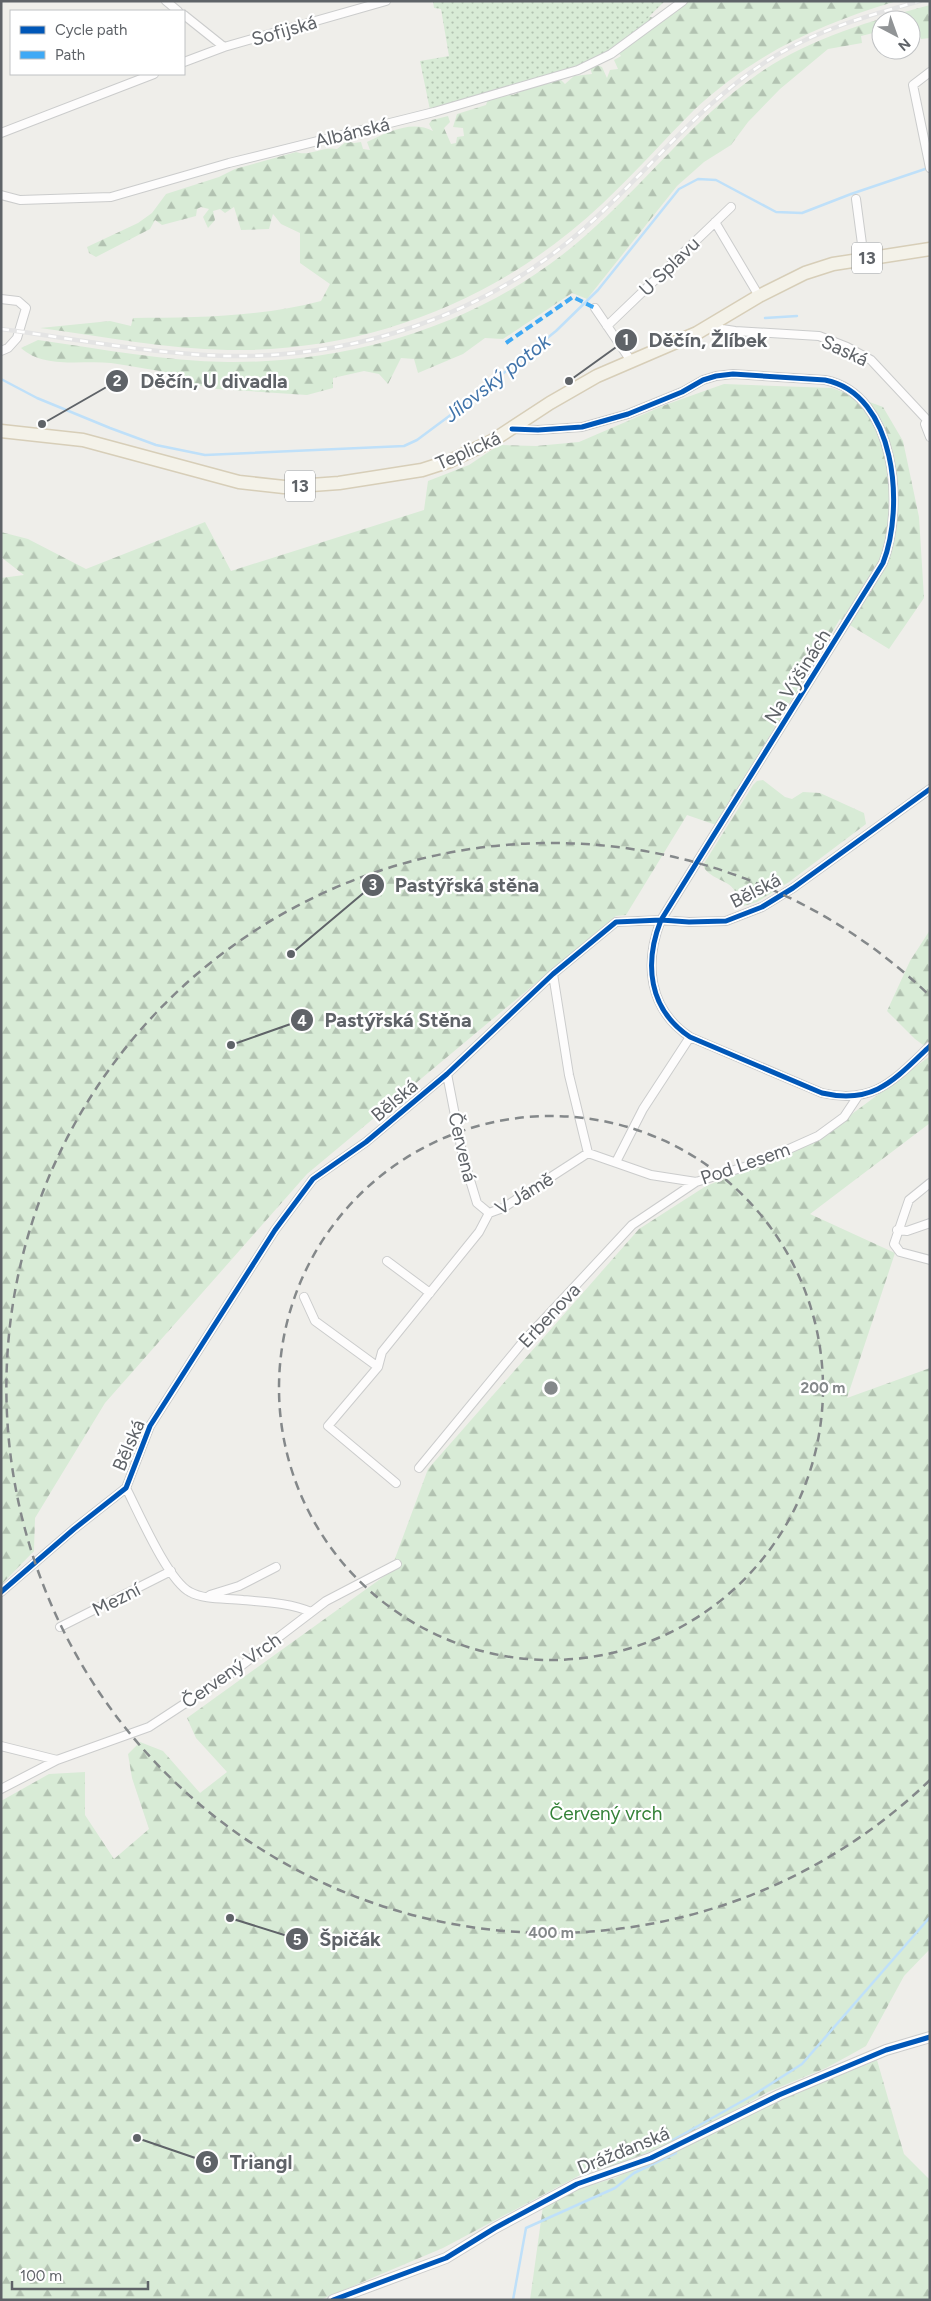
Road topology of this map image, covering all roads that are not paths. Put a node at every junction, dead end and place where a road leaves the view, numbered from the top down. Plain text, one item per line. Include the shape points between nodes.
1 (166, 1) edge
2 (386, 1) edge
3 (683, 1) edge
4 (177, 10) edge
5 (185, 16) edge
6 (224, 47) junction
7 (185, 62) edge
8 (930, 72) edge
9 (151, 75) edge
10 (1, 133) edge
11 (929, 165) edge
12 (1, 195) edge
13 (856, 199) dead end
14 (731, 207) dead end
15 (715, 222) junction
16 (930, 250) edge
17 (864, 259) junction
18 (759, 296) junction
19 (1, 299) edge
20 (595, 308) dead end
21 (712, 324) junction
22 (608, 326) junction
23 (1, 351) edge
24 (631, 361) junction
25 (928, 422) edge
26 (512, 429) junction
27 (1, 431) edge
28 (930, 437) edge
29 (930, 789) edge
30 (662, 920) junction
31 (553, 974) junction
32 (690, 1037) junction
33 (930, 1046) edge
34 (447, 1074) junction
35 (858, 1096) junction
36 (588, 1154) junction
37 (616, 1162) junction
38 (696, 1182) junction
39 (930, 1182) edge
40 (489, 1213) junction
41 (930, 1223) edge
42 (897, 1230) junction
43 (930, 1260) edge
44 (387, 1261) dead end
45 (430, 1293) junction
46 (304, 1296) dead end
47 (378, 1367) junction
48 (419, 1468) dead end
49 (396, 1483) dead end
50 (126, 1488) junction
51 (397, 1564) dead end
52 (276, 1567) dead end
53 (171, 1571) junction
54 (1, 1592) edge
55 (206, 1596) junction
56 (310, 1612) junction
57 (60, 1627) dead end
58 (1, 1746) edge
59 (57, 1760) junction
60 (1, 1788) edge
61 (930, 2038) edge
62 (333, 2300) edge

1 - 4 street
2 - 6 street, Sofijská
3 - 12 street, Albánská via 611,54 578,70 443,109 110,197 20,200
5 - 6 street
6 - 7 street, Sofijská
8 - 11 street via 913,85
9 - 10 street
13 - 17 street
14 - 15 street, U Splavu
15 - 18 street
15 - 22 street, U Splavu
16 - 17 main road, Teplická / 13
17 - 18 main road, Teplická / 13 via 818,268
18 - 21 main road, Teplická / 13
19 - 23 street via 18,300 26,308 17,338
20 - 22 street
21 - 24 main road, Teplická / 13
21 - 25 street, Saská via 735,331 819,336 847,347 871,360
22 - 24 street
24 - 26 main road, Teplická / 13 via 575,388
25 - 28 street via 925,424
26 - 27 main road, Teplická / 13 via 470,452 422,470 339,483 284,487 238,482 83,440
26 - 30 street, Na Výšinách via 582,427 628,414 703,380 725,375 825,380 840,383 851,390 870,412 893,470 895,501 890,541 883,563
29 - 30 street, Bělská via 762,907 726,921
30 - 31 street, Bělská via 616,922
30 - 32 street, Na Výšinách via 652,952 654,988 668,1017
31 - 34 street, Bělská
31 - 36 street via 569,1075
32 - 35 street, Na Výšinách via 822,1092 843,1097
32 - 37 street via 643,1109
33 - 35 street, Na Výšinách via 882,1087
34 - 40 street, Červená via 463,1157 477,1203
34 - 50 street, Bělská via 366,1142 313,1179 275,1230 150,1426
35 - 38 street, Pod Lesem via 844,1117 818,1136 760,1162
36 - 37 street
36 - 40 street, V Jámě via 503,1208
37 - 38 street, Pod Lesem via 651,1174
38 - 48 street, Erbenova via 632,1225 522,1343
39 - 42 street via 909,1200
40 - 45 street, V Jámě via 479,1232
41 - 42 street via 907,1231
42 - 43 street via 894,1244 900,1252
44 - 45 street
45 - 47 street, V Jámě via 382,1352
46 - 47 street via 315,1321
47 - 49 street, V Jámě via 328,1426
50 - 53 street
50 - 54 street, Bělská
51 - 56 street, Červený Vrch
52 - 55 street via 239,1586
53 - 55 street via 188,1592
53 - 57 street, Mezní
55 - 56 street
56 - 59 street, Červený Vrch via 234,1672 149,1727
58 - 59 street
59 - 60 street, Červený Vrch
61 - 62 street, Drážďanská via 886,2050 779,2095 651,2158 577,2184 446,2258

